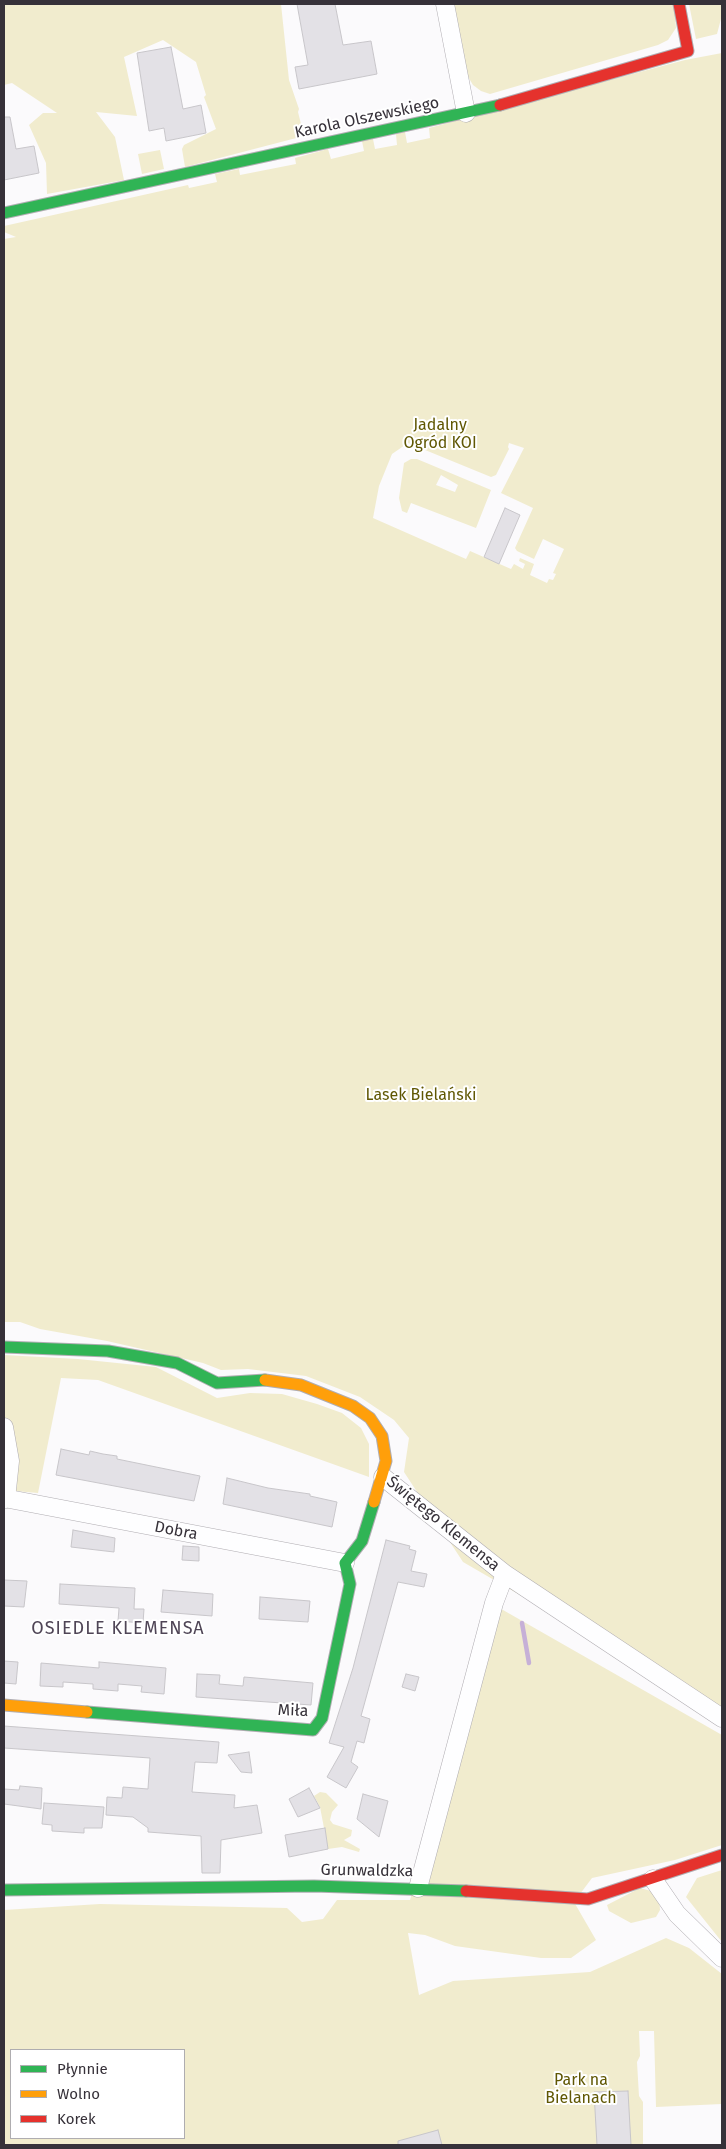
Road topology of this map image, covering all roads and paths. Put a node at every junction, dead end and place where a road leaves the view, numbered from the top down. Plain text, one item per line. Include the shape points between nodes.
1 (445, 4) edge
2 (679, 4) edge
3 (466, 113) junction
4 (4, 213) edge
5 (4, 1347) edge
6 (4, 1427) edge
7 (383, 1477) junction
8 (5, 1499) edge
9 (345, 1564) junction
10 (505, 1574) junction
11 (4, 1705) edge
12 (722, 1718) edge
13 (722, 1855) edge
14 (653, 1878) junction
15 (418, 1888) junction
16 (4, 1890) edge
17 (722, 1958) edge

1 - 3 street
2 - 3 street, Karola Olszewskiego via 688,51
3 - 4 street, Karola Olszewskiego
5 - 7 street, Świętego Klemensa via 108,1351 177,1362 217,1383 268,1380 301,1385 353,1406 375,1424 386,1453
6 - 8 street, Dobra via 10,1461
7 - 9 street via 362,1542
7 - 10 street, Świętego Klemensa
8 - 9 street, Dobra
9 - 11 street, Miła via 350,1584 322,1718 318,1726 309,1731
10 - 12 street, Świętego Klemensa
10 - 15 street via 494,1603
13 - 14 street, Grunwaldzka
14 - 15 street, Grunwaldzka via 588,1899
14 - 17 street via 677,1914
15 - 16 street, Grunwaldzka via 314,1886

